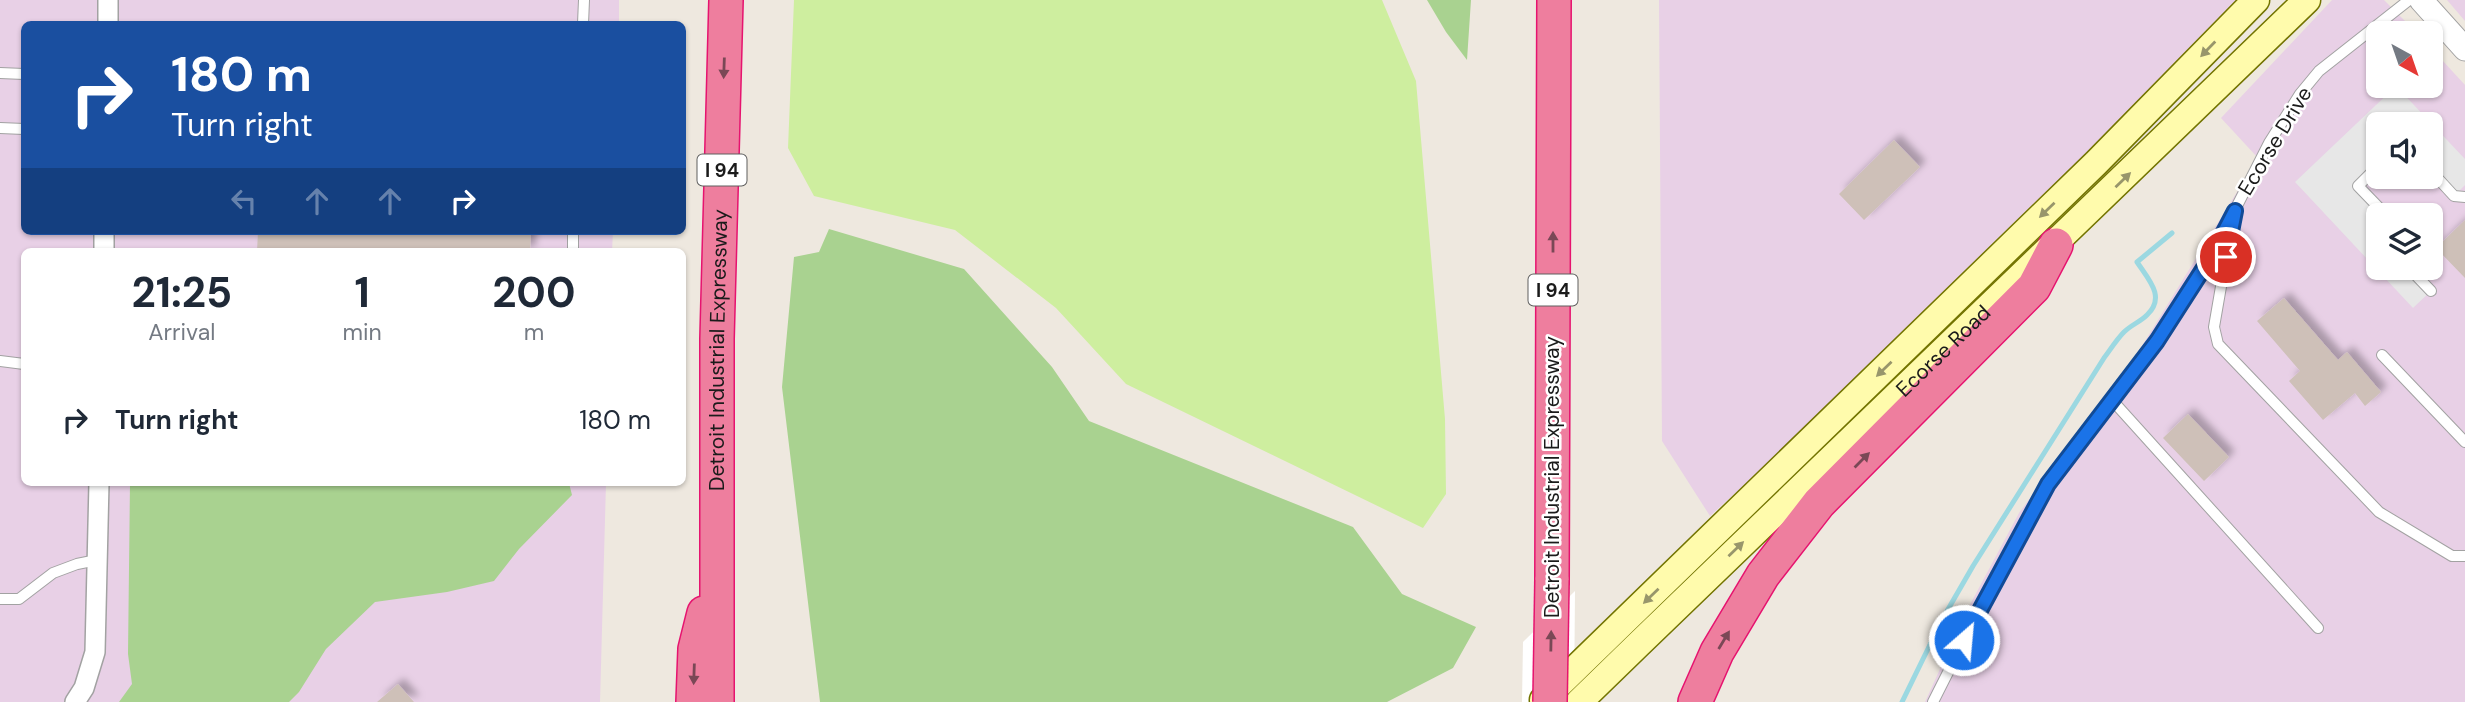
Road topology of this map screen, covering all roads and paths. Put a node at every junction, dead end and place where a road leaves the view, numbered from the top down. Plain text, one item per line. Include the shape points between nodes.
1 (108, 0) edge
2 (584, 0) edge
3 (726, 0) edge
4 (1553, 0) edge
5 (2256, 0) edge
6 (2307, 0) edge
7 (2409, 0) edge
8 (2421, 0) edge
9 (108, 21) edge
10 (583, 21) edge
11 (2465, 49) edge
12 (0, 73) edge
13 (21, 74) edge
14 (0, 128) edge
15 (21, 129) edge
16 (2366, 178) edge
17 (2443, 184) edge
18 (2465, 197) edge
19 (2374, 203) edge
20 (2235, 211) junction
21 (2056, 245) junction
22 (2420, 280) edge
23 (2431, 291) dead end
24 (2382, 355) dead end
25 (0, 361) edge
26 (21, 364) edge
27 (2112, 400) junction
28 (2465, 442) edge
29 (99, 486) edge
30 (2465, 556) edge
31 (98, 560) junction
32 (719, 560) junction
33 (0, 599) edge
34 (2318, 628) dead end
35 (75, 702) edge
36 (693, 702) edge
37 (717, 702) edge
38 (1540, 702) edge
39 (1550, 702) edge
40 (1579, 702) edge
41 (1695, 702) edge
42 (1933, 702) edge

1 - 9 street
2 - 10 lane
3 -> 32 highway, Detroit Industrial Expressway / I 94 via 717,339
39 -> 4 highway, Detroit Industrial Expressway / I 94, bridge
5 -> 38 main road, Ecorse Road via 2077,182
21 -> 6 main road, Ecorse Road
7 - 20 lane, Ecorse Drive via 2319,71 2300,94
8 - 11 street
12 - 13 lane
14 - 15 lane
16 - 19 lane via 2358,186
17 - 18 lane via 2454,196
20 - 27 lane, Ecorse Drive via 2157,341
20 - 30 lane via 2214,327 2218,344 2379,512 2452,556
40 -> 21 main road, Ecorse Road
41 -> 21 highway via 1717,652 1763,575 1819,503 2034,287
22 - 23 lane
24 - 28 lane
25 - 26 lane
27 - 34 lane
27 - 42 lane, Ecorse Drive via 2048,484
29 - 31 street
31 - 33 lane via 53,573 19,599
31 - 35 street via 95,652
32 -> 36 highway via 695,649
32 - 37 highway, Detroit Industrial Expressway / I 94

